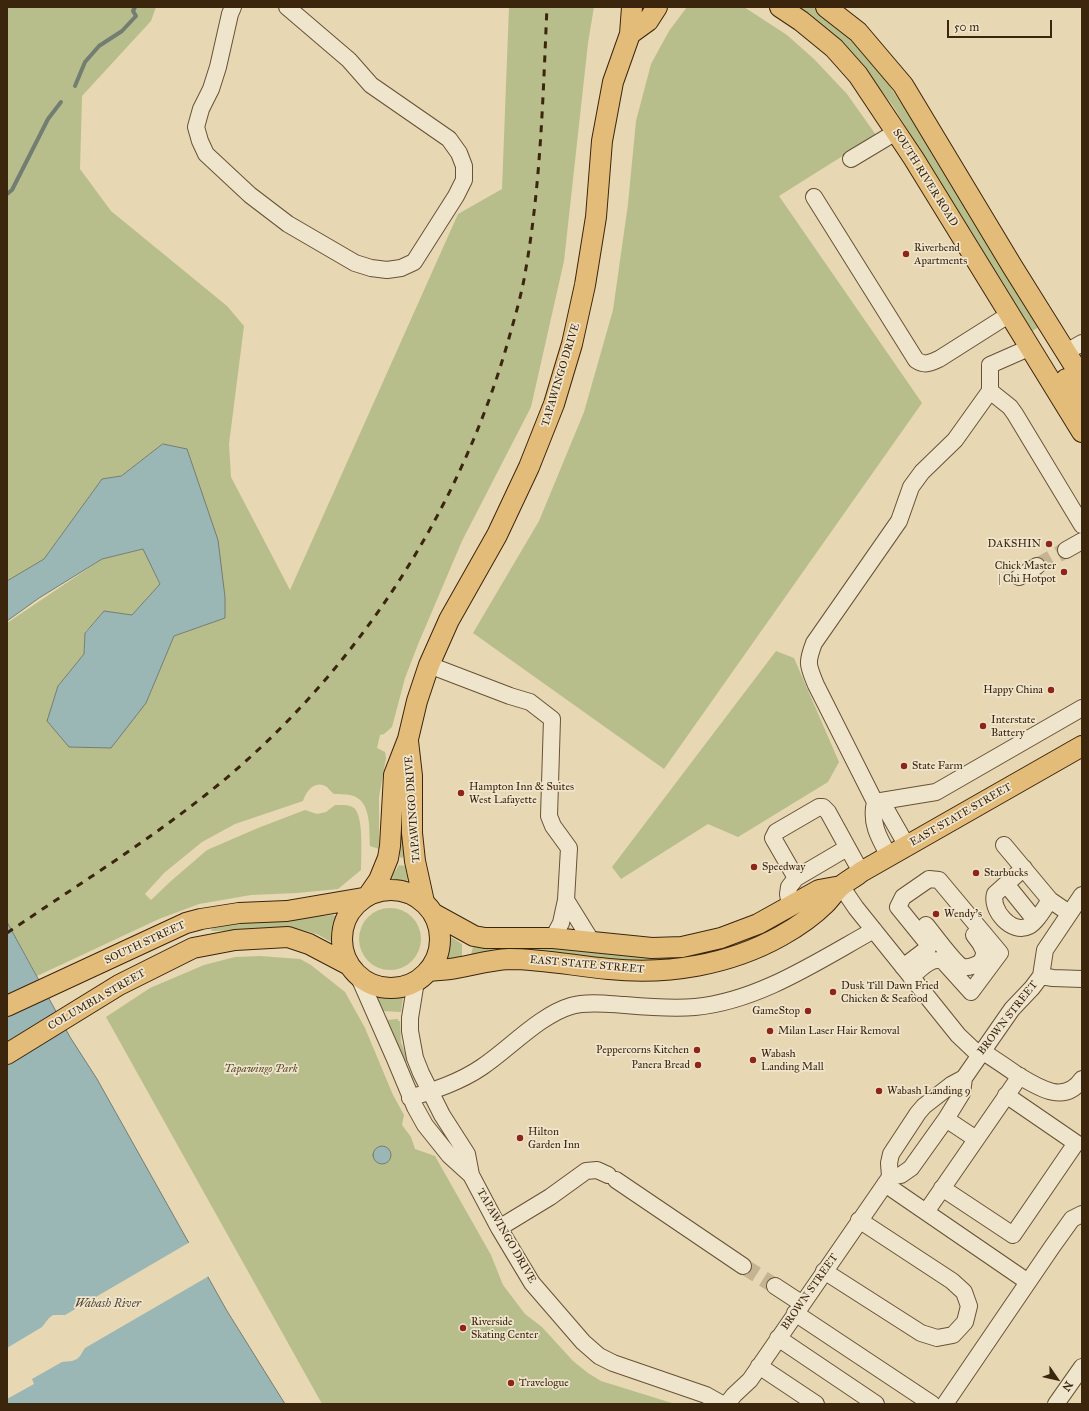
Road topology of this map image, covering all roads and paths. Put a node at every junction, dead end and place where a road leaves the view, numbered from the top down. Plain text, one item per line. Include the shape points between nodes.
1 (233, 7) edge
2 (286, 7) edge
3 (632, 7) edge
4 (657, 7) edge
5 (780, 7) edge
6 (832, 9) edge
7 (630, 34) junction
8 (896, 132) junction
9 (851, 159) dead end
10 (814, 198) dead end
11 (1010, 314) junction
12 (1031, 347) junction
13 (1076, 347) edge
14 (1082, 378) edge
15 (990, 391) junction
16 (1082, 404) edge
17 (1082, 432) edge
18 (1082, 525) edge
19 (1082, 542) edge
20 (1066, 550) tunnel mouth
21 (1037, 566) tunnel mouth
22 (1019, 576) dead end
23 (429, 664) junction
24 (1082, 708) edge
25 (408, 739) junction
26 (1082, 746) edge
27 (875, 802) junction
28 (1004, 845) dead end
29 (907, 846) junction
30 (847, 848) junction
31 (889, 856) junction
32 (1024, 868) junction
33 (861, 872) junction
34 (796, 878) junction
35 (929, 879) junction
36 (1006, 884) junction
37 (841, 886) junction
38 (366, 895) junction
39 (1082, 895) edge
40 (902, 897) junction
41 (566, 900) junction
42 (1050, 900) junction
43 (790, 907) junction
44 (429, 908) junction
45 (1069, 913) junction
46 (1035, 920) junction
47 (874, 930) junction
48 (553, 938) junction
49 (592, 942) junction
50 (353, 970) junction
51 (907, 972) junction
52 (422, 976) junction
53 (1040, 976) junction
54 (1082, 979) edge
55 (7, 1006) edge
56 (981, 1053) junction
57 (7, 1054) edge
58 (1020, 1076) junction
59 (964, 1078) junction
60 (1082, 1080) edge
61 (430, 1092) junction
62 (1006, 1095) junction
63 (410, 1098) junction
64 (946, 1119) junction
65 (976, 1139) junction
66 (471, 1175) junction
67 (887, 1181) junction
68 (942, 1188) junction
69 (926, 1212) junction
70 (1082, 1214) edge
71 (859, 1220) junction
72 (499, 1228) junction
73 (743, 1266) tunnel mouth
74 (824, 1271) junction
75 (1028, 1282) junction
76 (775, 1286) tunnel mouth
77 (798, 1308) junction
78 (778, 1338) junction
79 (759, 1366) junction
80 (1082, 1366) edge
81 (722, 1404) edge
82 (727, 1404) edge
83 (816, 1404) edge
84 (876, 1404) edge
85 (932, 1404) edge
86 (945, 1404) edge
87 (1056, 1404) edge

1 - 2 street via 218,67 196,127 206,154 250,195 288,224 355,262 387,270 401,268 414,262 464,180 464,166 459,153 448,139 371,85 349,60
3 - 7 main road, TAPAWINGO DRIVE
4 - 7 main road via 648,21
5 - 8 main road, SOUTH RIVER ROAD via 834,48 858,75
6 - 13 main road via 858,32 903,85 1012,266
7 - 23 main road, TAPAWINGO DRIVE via 613,82 602,141 596,217 585,285 572,344 554,404 529,467 500,528 449,620
8 - 9 street
8 - 11 main road, SOUTH RIVER ROAD
10 - 11 street via 916,360 921,364 939,359
11 - 12 main road, SOUTH RIVER ROAD
12 - 15 street via 990,365
12 - 16 main road via 1042,348 1048,352
12 - 17 main road, SOUTH RIVER ROAD
13 - 14 main road
15 - 18 street via 1016,414
15 - 27 street via 955,440 922,472 911,487 899,521 814,643 809,657 808,667 816,685
19 - 20 street
21 - 22 street
23 - 25 main road, TAPAWINGO DRIVE
23 - 41 street via 530,702 552,719 549,816 569,848
24 - 27 street via 936,792
25 - 38 main road, TAPAWINGO DRIVE via 394,775 388,858 378,880
25 - 44 main road, TAPAWINGO DRIVE via 415,861
26 - 29 main road, EAST STATE STREET
27 - 29 street via 887,811
27 - 31 street via 872,812 874,823
28 - 32 street
29 - 31 main road, EAST STATE STREET
30 - 33 street
30 - 34 street
30 - 34 street via 828,812 822,807 779,830 773,838
31 - 33 main road, EAST STATE STREET
32 - 36 street
32 - 42 street
33 - 37 main road, EAST STATE STREET
34 - 43 street via 789,887
35 - 40 street
35 - 40 street via 980,943 985,953 981,962 965,967 957,963
35 - 51 street via 939,880 1000,953 971,992 943,961 938,959
36 - 46 street
36 - 46 street via 994,899 996,911 1008,923 1019,928 1030,926
37 - 43 main road, EAST STATE STREET via 819,890
37 - 47 street
37 - 52 main road, EAST STATE STREET via 818,911 781,937 735,956 700,966 637,971 509,959
38 - 44 main road via 400,890 412,894
38 - 50 main road via 349,912 340,937 341,950
38 - 55 main road, SOUTH STREET via 286,911 239,913 186,923
39 - 45 street, BROWN STREET
40 - 51 street via 898,907 928,944 928,948
41 - 48 street via 560,924
41 - 49 street
42 - 45 street
42 - 46 street
43 - 49 main road, EAST STATE STREET via 758,924 722,938 682,947 652,948
44 - 48 main road, EAST STATE STREET via 474,936
44 - 52 main road via 439,928 440,943 436,958
45 - 53 street, BROWN STREET via 1045,950
47 - 51 street
47 - 61 street via 787,979 736,999 696,1007 662,1008 598,1003 572,1006 536,1026 481,1068
48 - 49 main road, EAST STATE STREET
50 - 52 main road via 371,984 386,988 401,987
50 - 57 main road, COLUMBIA STREET via 309,944 288,937 235,940 193,948 119,985
50 - 63 street, TAPAWINGO DRIVE via 395,1059
51 - 56 street via 958,1035
52 - 61 street, TAPAWINGO DRIVE via 410,1018 411,1038 415,1058
53 - 54 street
53 - 56 street, BROWN STREET
56 - 58 street
56 - 59 street, BROWN STREET
58 - 60 street via 1049,1091 1065,1092 1077,1086
58 - 62 street
59 - 64 street, BROWN STREET via 962,1093
59 - 67 street, BROWN STREET via 951,1085 918,1113 891,1154
61 - 63 street
61 - 66 street, TAPAWINGO DRIVE via 467,1154
62 - 65 street
62 - 68 street via 1076,1143 1034,1205 1013,1235
63 - 66 street, TAPAWINGO DRIVE via 425,1125 449,1155
64 - 65 street
64 - 67 street, BROWN STREET via 911,1168
65 - 68 street
66 - 72 street, TAPAWINGO DRIVE
67 - 69 street
67 - 71 street, BROWN STREET
68 - 69 street
69 - 75 street
70 - 75 street via 1072,1219
71 - 74 street, BROWN STREET
71 - 74 street via 952,1281 964,1292 969,1306 965,1322 953,1335 937,1338 921,1332
72 - 73 street via 550,1197 586,1171 597,1170 612,1177
72 - 81 street, TAPAWINGO DRIVE via 532,1283 583,1342 599,1356 613,1364 706,1395
74 - 77 street, BROWN STREET
75 - 86 street
76 - 77 street
77 - 78 street, BROWN STREET
77 - 85 street
78 - 79 street, BROWN STREET
78 - 84 street
79 - 82 street, BROWN STREET via 750,1380
79 - 83 street
80 - 87 street

